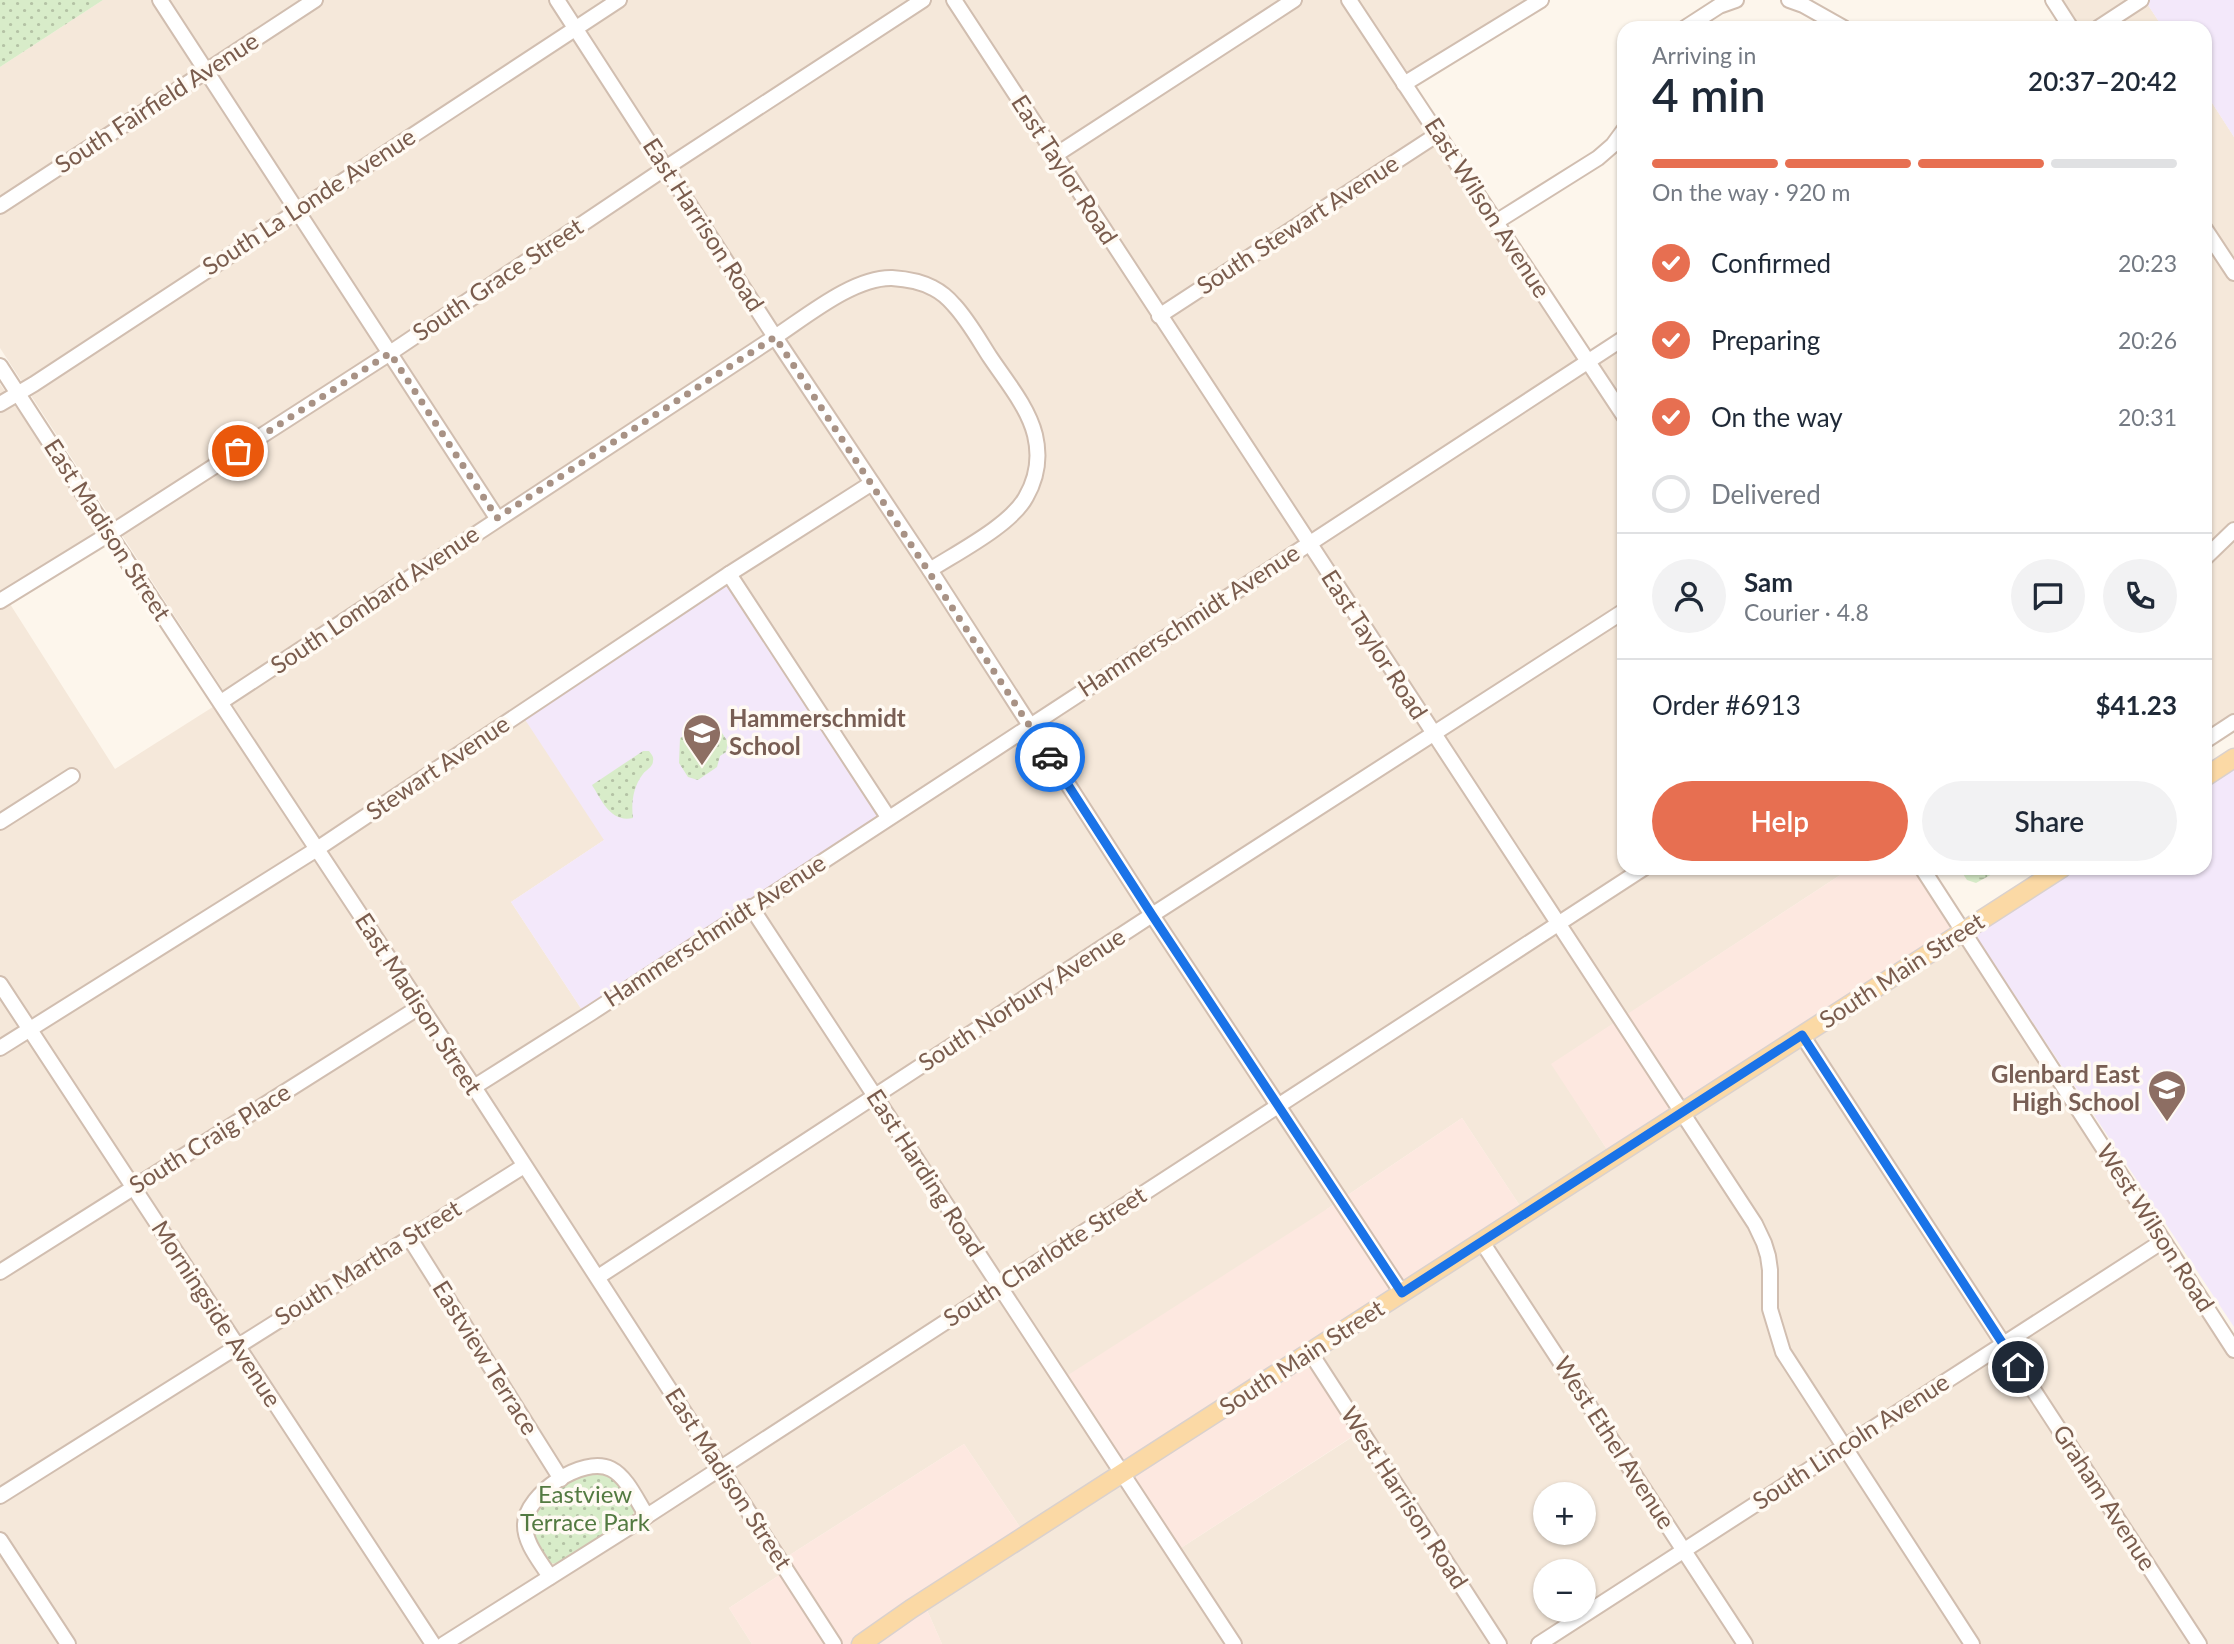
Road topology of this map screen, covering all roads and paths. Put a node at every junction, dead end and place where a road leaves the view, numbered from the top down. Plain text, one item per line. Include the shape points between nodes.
1 (160, 0) edge
2 (315, 0) edge
3 (557, 0) edge
4 (618, 0) edge
5 (923, 0) edge
6 (954, 0) edge
7 (1294, 0) edge
8 (1349, 0) edge
9 (1541, 0) edge
10 (1736, 0) edge
11 (1789, 0) edge
12 (2053, 0) edge
13 (2141, 0) edge
14 (1696, 21) edge
15 (1832, 21) edge
16 (2066, 21) edge
17 (2109, 21) edge
18 (576, 28) junction
19 (206, 71) junction
20 (1405, 84) junction
21 (1438, 134) junction
22 (1617, 140) edge
23 (1054, 156) junction
24 (667, 167) junction
25 (0, 206) edge
26 (297, 210) junction
27 (1496, 222) junction
28 (2212, 240) edge
29 (2234, 273) edge
30 (1159, 316) junction
31 (775, 337) junction
32 (1617, 342) edge
33 (390, 353) junction
34 (1588, 361) junction
35 (0, 366) edge
36 (18, 393) junction
37 (0, 404) edge
38 (1617, 405) edge
39 (873, 483) junction
40 (497, 518) junction
41 (2234, 530) edge
42 (108, 534) junction
43 (1308, 543) junction
44 (2212, 551) edge
45 (930, 570) junction
46 (729, 575) junction
47 (0, 601) edge
48 (1617, 616) edge
49 (221, 702) junction
50 (2234, 722) edge
51 (1030, 724) junction
52 (1433, 734) junction
53 (2212, 736) edge
54 (2234, 758) edge
55 (2212, 772) edge
56 (72, 776) dead end
57 (888, 817) junction
58 (0, 822) edge
59 (317, 849) junction
60 (1633, 875) edge
61 (1927, 875) edge
62 (2051, 875) edge
63 (751, 907) junction
64 (1152, 915) junction
65 (1558, 924) junction
66 (1962, 930) junction
67 (0, 984) edge
68 (421, 1006) junction
69 (29, 1029) junction
70 (1802, 1035) junction
71 (0, 1048) edge
72 (474, 1087) junction
73 (874, 1096) junction
74 (1278, 1104) junction
75 (1681, 1113) junction
76 (524, 1166) junction
77 (133, 1187) junction
78 (409, 1237) junction
79 (2163, 1241) junction
80 (1482, 1242) junction
81 (0, 1272) edge
82 (597, 1277) junction
83 (999, 1287) junction
84 (1402, 1293) junction
85 (2003, 1344) junction
86 (237, 1346) junction
87 (2234, 1350) edge
88 (1310, 1352) junction
89 (1844, 1447) junction
90 (721, 1467) junction
91 (1122, 1474) junction
92 (561, 1479) junction
93 (0, 1496) edge
94 (647, 1516) junction
95 (0, 1540) edge
96 (1684, 1550) junction
97 (550, 1577) junction
98 (64, 1642) edge
99 (433, 1644) edge
100 (444, 1644) edge
101 (834, 1644) edge
102 (861, 1644) edge
103 (1234, 1644) edge
104 (1499, 1644) edge
105 (1539, 1644) edge
106 (1745, 1644) edge
107 (1972, 1644) edge
108 (2199, 1644) edge

1 - 19 street
2 - 19 street, South Fairfield Avenue
3 - 18 street, East Harrison Road
4 - 18 street, South La Londe Avenue
5 - 24 street, South Grace Street
6 - 23 street, East Taylor Road
7 - 23 street
8 - 20 street, East Wilson Avenue
9 - 20 street
10 - 14 street
11 - 15 street
12 - 16 street
13 - 17 street
18 - 24 street, East Harrison Road
18 - 26 street, South La Londe Avenue
19 - 25 street, South Fairfield Avenue
19 - 26 street
20 - 21 street, East Wilson Avenue
21 - 27 street, East Wilson Avenue
21 - 30 street, South Stewart Avenue
22 - 27 street via 1598,158
23 - 30 street, East Taylor Road
24 - 31 street, East Harrison Road
24 - 33 street, South Grace Street
26 - 33 street
26 - 36 street, South La Londe Avenue
27 - 34 street, East Wilson Avenue
28 - 29 street
30 - 43 street, East Taylor Road
31 - 39 street, East Harrison Road
31 - 40 street, South Lombard Avenue
31 - 45 street, South Lombard Avenue via 851,288 884,278 913,280 933,288 963,315 1026,412 1037,447 1036,472 1026,498 1011,517
32 - 34 street, Hammerschmidt Avenue
33 - 40 street
33 - 42 street, South Grace Street
34 - 38 street, East Wilson Avenue
34 - 43 street, Hammerschmidt Avenue
35 - 36 street, East Madison Street
36 - 37 street, South La Londe Avenue
36 - 42 street, East Madison Street
39 - 45 street, East Harrison Road
39 - 46 street, Stewart Avenue
40 - 49 street, South Lombard Avenue
41 - 44 street
42 - 47 street, South Grace Street
42 - 49 street, East Madison Street
43 - 51 street, Hammerschmidt Avenue
43 - 52 street, East Taylor Road
45 - 51 street, East Harrison Road
46 - 57 street
46 - 59 street, Stewart Avenue
48 - 52 street, South Norbury Avenue
49 - 59 street, East Madison Street
50 - 53 street
51 - 57 street, Hammerschmidt Avenue
51 - 64 street, East Harrison Road
52 - 64 street, South Norbury Avenue
52 - 65 street, East Taylor Road
54 - 55 main road
56 - 58 street
57 - 63 street, Hammerschmidt Avenue
59 - 68 street, East Madison Street
59 - 69 street, Stewart Avenue
60 - 65 street, South Charlotte Street
61 - 66 street
62 - 66 main road, South Main Street
63 - 72 street, Hammerschmidt Avenue
63 - 73 street, East Harding Road
64 - 73 street, South Norbury Avenue
64 - 74 street, East Harrison Road
65 - 74 street, South Charlotte Street
65 - 75 street, East Taylor Road
66 - 70 main road, South Main Street
66 - 79 street, West Wilson Road
67 - 69 street, Morningside Avenue
68 - 72 street, East Madison Street
68 - 77 street, South Craig Place
69 - 71 street, Stewart Avenue
69 - 77 street, Morningside Avenue
70 - 75 main road, South Main Street
70 - 85 street, Graham Avenue
72 - 76 street, East Madison Street
73 - 82 street, South Norbury Avenue
73 - 83 street, East Harding Road
74 - 83 street, South Charlotte Street
74 - 84 street, East Harrison Road
75 - 80 main road, South Main Street
75 - 89 street, East Taylor Road via 1760,1233 1770,1270 1770,1309 1783,1352
76 - 78 street, South Martha Street
76 - 82 street, East Madison Street
77 - 81 street, South Craig Place
77 - 86 street, Morningside Avenue
78 - 86 street, South Martha Street
78 - 92 street, Eastview Terrace
79 - 85 street, South Lincoln Avenue
79 - 87 street, West Wilson Road
80 - 84 main road, South Main Street
80 - 96 street, West Ethel Avenue
82 - 90 street, East Madison Street
83 - 90 street, South Charlotte Street
83 - 91 street, East Harding Road
84 - 88 main road, South Main Street
85 - 89 street, South Lincoln Avenue
85 - 108 street, Graham Avenue
86 - 93 street, South Martha Street
86 - 99 street, Morningside Avenue
88 - 91 main road, South Main Street
88 - 104 street, West Harrison Road
89 - 96 street, South Lincoln Avenue
89 - 107 street, East Taylor Road
90 - 94 street, South Charlotte Street
90 - 101 street, East Madison Street
91 - 102 main road, South Main Street
91 - 103 street, East Harding Road
92 - 94 street via 589,1465 605,1466 619,1474
92 - 97 street via 537,1496 524,1526
94 - 97 street, South Charlotte Street
95 - 98 street
96 - 105 street, South Lincoln Avenue
96 - 106 street, West Ethel Avenue
97 - 100 street, South Charlotte Street

